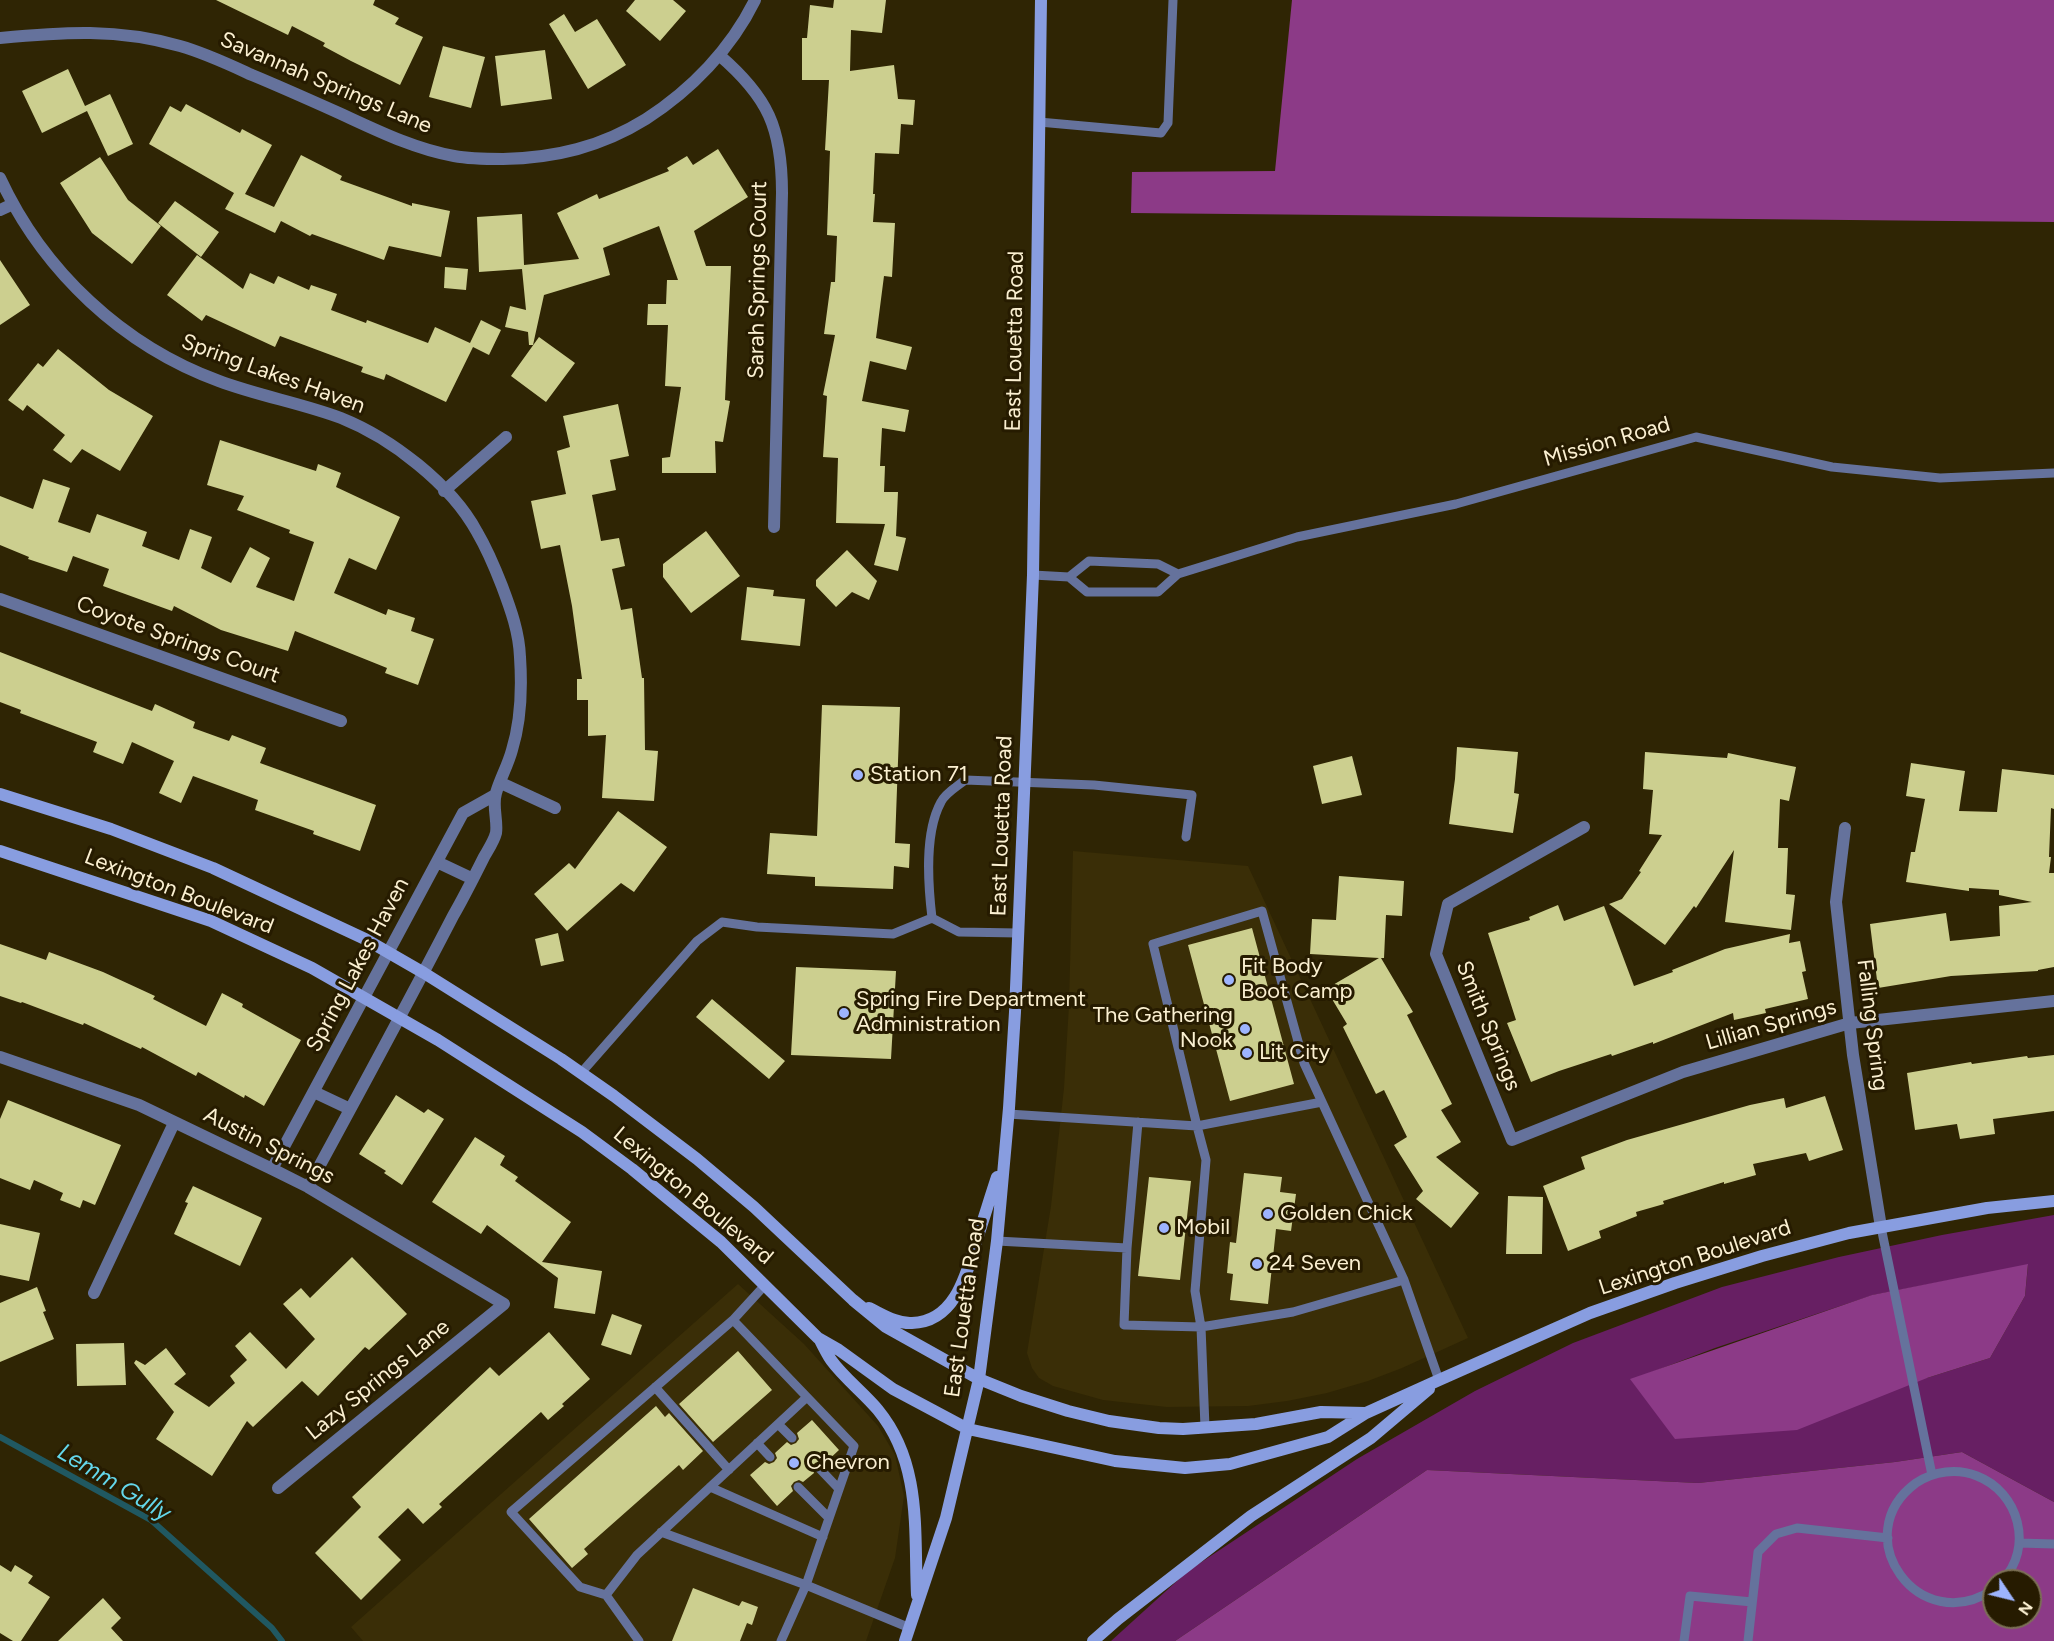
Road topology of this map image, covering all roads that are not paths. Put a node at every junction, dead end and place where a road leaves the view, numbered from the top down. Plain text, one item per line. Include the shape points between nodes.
1 (755, 0) edge
2 (1041, 0) edge
3 (1173, 0) edge
4 (0, 38) edge
5 (719, 55) junction
6 (1039, 122) junction
7 (0, 178) edge
8 (13, 204) junction
9 (0, 210) edge
10 (506, 436) dead end
11 (2054, 473) edge
12 (444, 491) junction
13 (774, 527) dead end
14 (1178, 574) junction
15 (1033, 575) junction
16 (1069, 577) junction
17 (0, 599) edge
18 (341, 721) dead end
19 (1024, 781) junction
20 (501, 783) junction
21 (0, 794) edge
22 (495, 795) junction
23 (555, 807) dead end
24 (1584, 827) dead end
25 (1845, 828) dead end
26 (1186, 837) dead end
27 (0, 851) edge
28 (437, 862) junction
29 (473, 879) junction
30 (933, 918) junction
31 (1018, 933) junction
32 (388, 952) junction
33 (424, 973) junction
34 (364, 998) junction
35 (2054, 1001) edge
36 (399, 1018) junction
37 (1850, 1023) junction
38 (0, 1057) edge
39 (581, 1073) junction
40 (314, 1092) junction
41 (1322, 1102) junction
42 (350, 1109) junction
43 (1008, 1114) junction
44 (1138, 1122) junction
45 (174, 1123) junction
46 (1197, 1126) junction
47 (1512, 1140) joint
48 (1004, 1153) junction
49 (272, 1169) junction
50 (308, 1187) junction
51 (2054, 1201) edge
52 (1881, 1227) junction
53 (997, 1241) junction
54 (1127, 1248) junction
55 (1404, 1280) junction
56 (765, 1285) junction
57 (94, 1293) dead end
58 (853, 1300) junction
59 (504, 1304) joint
60 (733, 1320) junction
61 (1201, 1327) junction
62 (818, 1338) junction
63 (979, 1379) junction
64 (1439, 1380) junction
65 (655, 1387) junction
66 (807, 1397) junction
67 (1366, 1413) junction
68 (778, 1424) junction
69 (1205, 1427) junction
70 (968, 1429) junction
71 (792, 1438) dead end
72 (757, 1443) junction
73 (770, 1457) dead end
74 (819, 1468) dead end
75 (729, 1470) junction
76 (1932, 1475) junction
77 (710, 1487) junction
78 (798, 1487) dead end
79 (278, 1488) dead end
80 (839, 1489) junction
81 (829, 1518) junction
82 (662, 1532) junction
83 (823, 1536) junction
84 (1888, 1538) junction
85 (2019, 1543) junction
86 (2054, 1544) edge
87 (2011, 1569) edge
88 (806, 1585) junction
89 (606, 1595) junction
90 (1982, 1595) edge
91 (1752, 1602) junction
92 (917, 1606) junction
93 (910, 1628) junction
94 (639, 1641) edge
95 (781, 1641) edge
96 (905, 1641) edge
97 (1093, 1641) edge
98 (1684, 1641) edge
99 (1748, 1641) edge

1 - 5 street, Savannah Springs Lane
2 - 6 main road, East Louetta Road
3 - 6 lane via 1168,123 1161,133
4 - 5 street, Savannah Springs Lane via 95,32 163,41 203,53 412,144 478,159 556,155 620,134 677,97
5 - 13 street, Sarah Springs Court via 759,95 780,155
6 - 15 main road, East Louetta Road
7 - 8 street, Spring Lakes Haven
8 - 9 street
8 - 12 street, Spring Lakes Haven via 67,279 141,342 218,381 346,420 398,448
10 - 12 street
11 - 14 lane, Mission Road via 1929,477 1832,466 1696,437 1456,504 1297,537
12 - 20 street, Spring Lakes Haven via 477,532 518,632 518,728
14 - 16 lane via 1158,564 1089,561
14 - 16 lane, Mission Road via 1158,592 1087,592
15 - 16 lane, Mission Road
15 - 19 main road, East Louetta Road
17 - 18 street, Coyote Springs Court
19 - 26 lane via 1192,795
19 - 30 lane via 965,780 941,800 932,827 928,887
19 - 31 main road, East Louetta Road
20 - 22 street, Spring Lakes Haven
20 - 23 street
21 - 32 main road, Lexington Boulevard via 111,829 213,868
22 - 28 street, Spring Lakes Haven via 463,813
22 - 29 street, Spring Lakes Haven via 496,834
24 - 47 street, Smith Springs via 1448,904 1438,944 1436,954
25 - 37 street, Falling Spring via 1836,902
27 - 34 main road, Lexington Boulevard via 211,921 312,968
28 - 29 street
28 - 32 street, Spring Lakes Haven
29 - 33 street, Spring Lakes Haven
30 - 31 lane via 959,932
30 - 39 lane via 893,934 722,922 698,941
31 - 43 main road, East Louetta Road
32 - 33 main road, Lexington Boulevard
32 - 34 street, Spring Lakes Haven
33 - 36 street, Spring Lakes Haven
33 - 39 main road, Lexington Boulevard
34 - 36 main road, Lexington Boulevard
34 - 40 street, Spring Lakes Haven
35 - 37 street, Lillian Springs
36 - 42 street, Spring Lakes Haven
36 - 56 main road, Lexington Boulevard via 582,1131 705,1228
37 - 47 street, Lillian Springs via 1683,1072
37 - 52 street, Falling Spring
38 - 45 street, Austin Springs via 139,1106
39 - 58 main road, Lexington Boulevard via 697,1159
40 - 42 street
40 - 49 street, Spring Lakes Haven
41 - 46 lane
41 - 46 lane via 1304,1064 1262,911 1153,944
41 - 55 lane
42 - 50 street, Spring Lakes Haven
43 - 44 lane
43 - 48 main road, East Louetta Road
44 - 46 lane
44 - 54 lane
45 - 49 street, Austin Springs
45 - 57 street
46 - 61 lane via 1206,1160 1195,1291
48 - 53 main road, East Louetta Road
48 - 58 main road via 961,1286 944,1311 934,1318 900,1322
49 - 50 street, Austin Springs
50 - 59 street, Austin Springs
51 - 52 main road, Lexington Boulevard via 1987,1208
52 - 64 main road, Lexington Boulevard via 1762,1256 1675,1283 1590,1313
52 - 76 lane
53 - 54 lane
53 - 63 main road, East Louetta Road
54 - 61 lane via 1124,1325
55 - 61 lane via 1293,1312
55 - 64 lane
56 - 60 lane
56 - 62 main road, Lexington Boulevard
58 - 63 main road, Lexington Boulevard via 886,1328
59 - 79 street, Lazy Springs Lane
60 - 65 lane
60 - 66 lane
61 - 69 lane
62 - 70 main road, Lexington Boulevard via 893,1389
62 - 92 main road via 831,1361 879,1411 902,1447 913,1499
63 - 69 main road, Lexington Boulevard via 1021,1396 1109,1421 1159,1428
63 - 70 main road, East Louetta Road
64 - 67 main road, Lexington Boulevard
64 - 97 main road via 1371,1438 1251,1516
65 - 75 lane
65 - 89 lane via 511,1512 580,1587
66 - 68 lane
66 - 80 lane via 854,1446
67 - 69 main road, Lexington Boulevard via 1321,1412 1256,1424
67 - 70 main road, Lexington Boulevard via 1328,1437 1230,1464 1185,1468 1115,1461
68 - 71 lane
68 - 72 lane
70 - 92 main road, East Louetta Road via 946,1518
72 - 73 lane
72 - 75 lane
74 - 80 lane
75 - 77 lane
76 - 84 lane via 1907,1490 1894,1508
76 - 85 lane via 1967,1472 1988,1480 2004,1494 2015,1512
77 - 82 lane
77 - 83 lane
78 - 81 lane
80 - 81 lane
81 - 83 lane
82 - 88 lane
82 - 89 lane via 637,1555
83 - 88 lane
84 - 90 lane via 1897,1571 1911,1588 1930,1599 1951,1604
84 - 91 lane via 1797,1528 1776,1534 1758,1551
85 - 86 lane
85 - 87 lane
88 - 93 lane
88 - 95 lane
89 - 94 lane
91 - 98 lane via 1690,1596
91 - 99 lane
92 - 93 main road, East Louetta Road
93 - 96 main road, East Louetta Road

